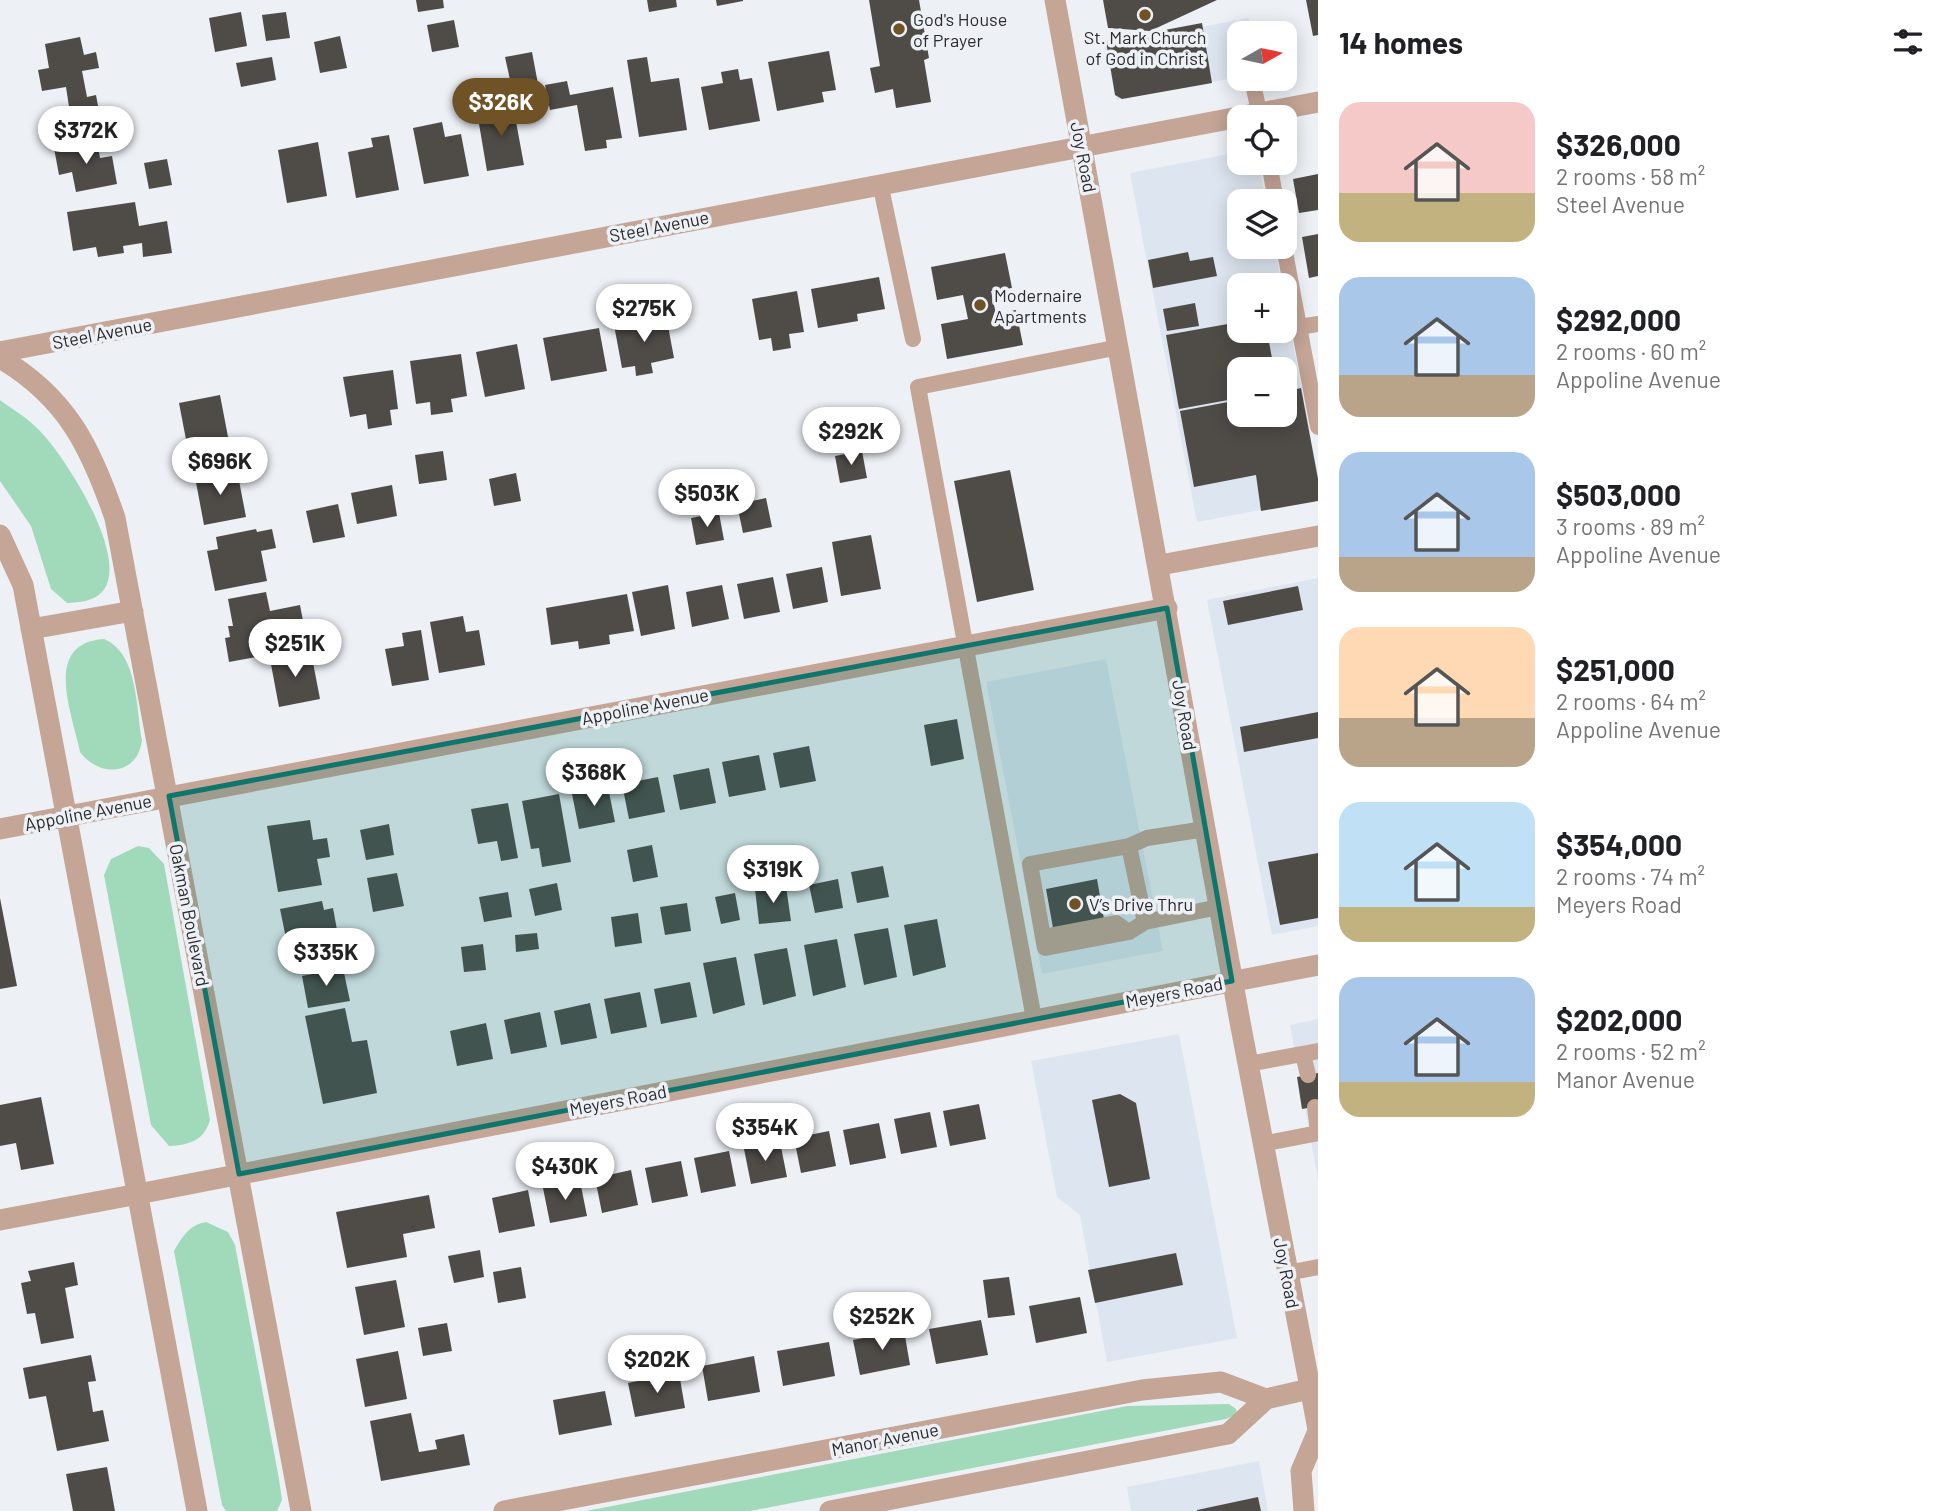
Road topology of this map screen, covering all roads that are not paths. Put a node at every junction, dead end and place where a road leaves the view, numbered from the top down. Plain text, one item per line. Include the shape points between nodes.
1 (1055, 0) edge
2 (1318, 102) edge
3 (1297, 107) edge
4 (1227, 120) edge
5 (1082, 144) junction
6 (880, 183) junction
7 (1286, 259) edge
8 (1318, 324) edge
9 (1299, 327) junction
10 (913, 339) dead end
11 (1119, 347) junction
12 (0, 352) edge
13 (0, 358) edge
14 (1318, 427) edge
15 (0, 535) edge
16 (1318, 536) edge
17 (1160, 565) junction
18 (1167, 608) junction
19 (133, 611) junction
20 (31, 629) junction
21 (965, 646) junction
22 (169, 796) junction
23 (67, 816) junction
24 (0, 829) edge
25 (1205, 829) junction
26 (1129, 846) junction
27 (1219, 906) junction
28 (1145, 922) junction
29 (1317, 970) edge
30 (1232, 981) junction
31 (1034, 1019) junction
32 (1311, 1052) edge
33 (1248, 1065) junction
34 (1308, 1075) dead end
35 (1315, 1107) dead end
36 (1318, 1132) edge
37 (1262, 1144) junction
38 (239, 1174) junction
39 (138, 1194) junction
40 (0, 1220) edge
41 (1318, 1267) edge
42 (1287, 1273) junction
43 (1309, 1339) edge
44 (1314, 1388) edge
45 (1266, 1399) junction
46 (1318, 1430) edge
47 (197, 1511) edge
48 (301, 1511) edge
49 (504, 1511) edge
50 (830, 1511) edge
51 (1304, 1511) edge

1 - 5 street, Joy Road
2 - 3 street, Steel Avenue
4 - 5 street, Steel Avenue
5 - 6 street, Steel Avenue
5 - 11 street, Joy Road
6 - 10 lane
6 - 12 street, Steel Avenue
7 - 9 lane
8 - 9 lane
9 - 14 lane
11 - 17 street, Joy Road
11 - 21 lane via 918,387
13 - 19 street, Oakman Boulevard via 47,392 86,443 115,518
15 - 20 street via 23,585
16 - 17 street
17 - 18 street, Joy Road
18 - 21 street, Appoline Avenue
18 - 25 street, Joy Road
19 - 20 street
19 - 22 street, Oakman Boulevard
20 - 23 street
21 - 22 street, Appoline Avenue
21 - 31 lane
22 - 23 street, Appoline Avenue
22 - 38 street, Oakman Boulevard
23 - 24 street, Appoline Avenue
23 - 39 street
25 - 26 lane via 1147,838
25 - 27 street, Joy Road
26 - 28 lane
26 - 28 lane via 1030,864 1045,948 1129,932
27 - 28 lane
27 - 30 street, Joy Road
29 - 30 street, Meyers Road
30 - 31 street, Meyers Road
30 - 33 street, Joy Road
31 - 38 street, Meyers Road
32 - 33 lane
32 - 34 lane
33 - 37 street, Joy Road
35 - 36 lane
36 - 37 lane
37 - 42 street, Joy Road
38 - 39 street, Meyers Road
38 - 48 street, Oakman Boulevard
39 - 40 street, Meyers Road
39 - 47 street
41 - 42 lane
42 - 43 street, Joy Road
43 - 44 street, Joy Road
44 - 45 street
44 - 46 street, Joy Road
45 - 49 street, Manor Avenue via 1221,1382 1142,1390
45 - 50 street via 1228,1434
46 - 51 street, Joy Road via 1301,1471

